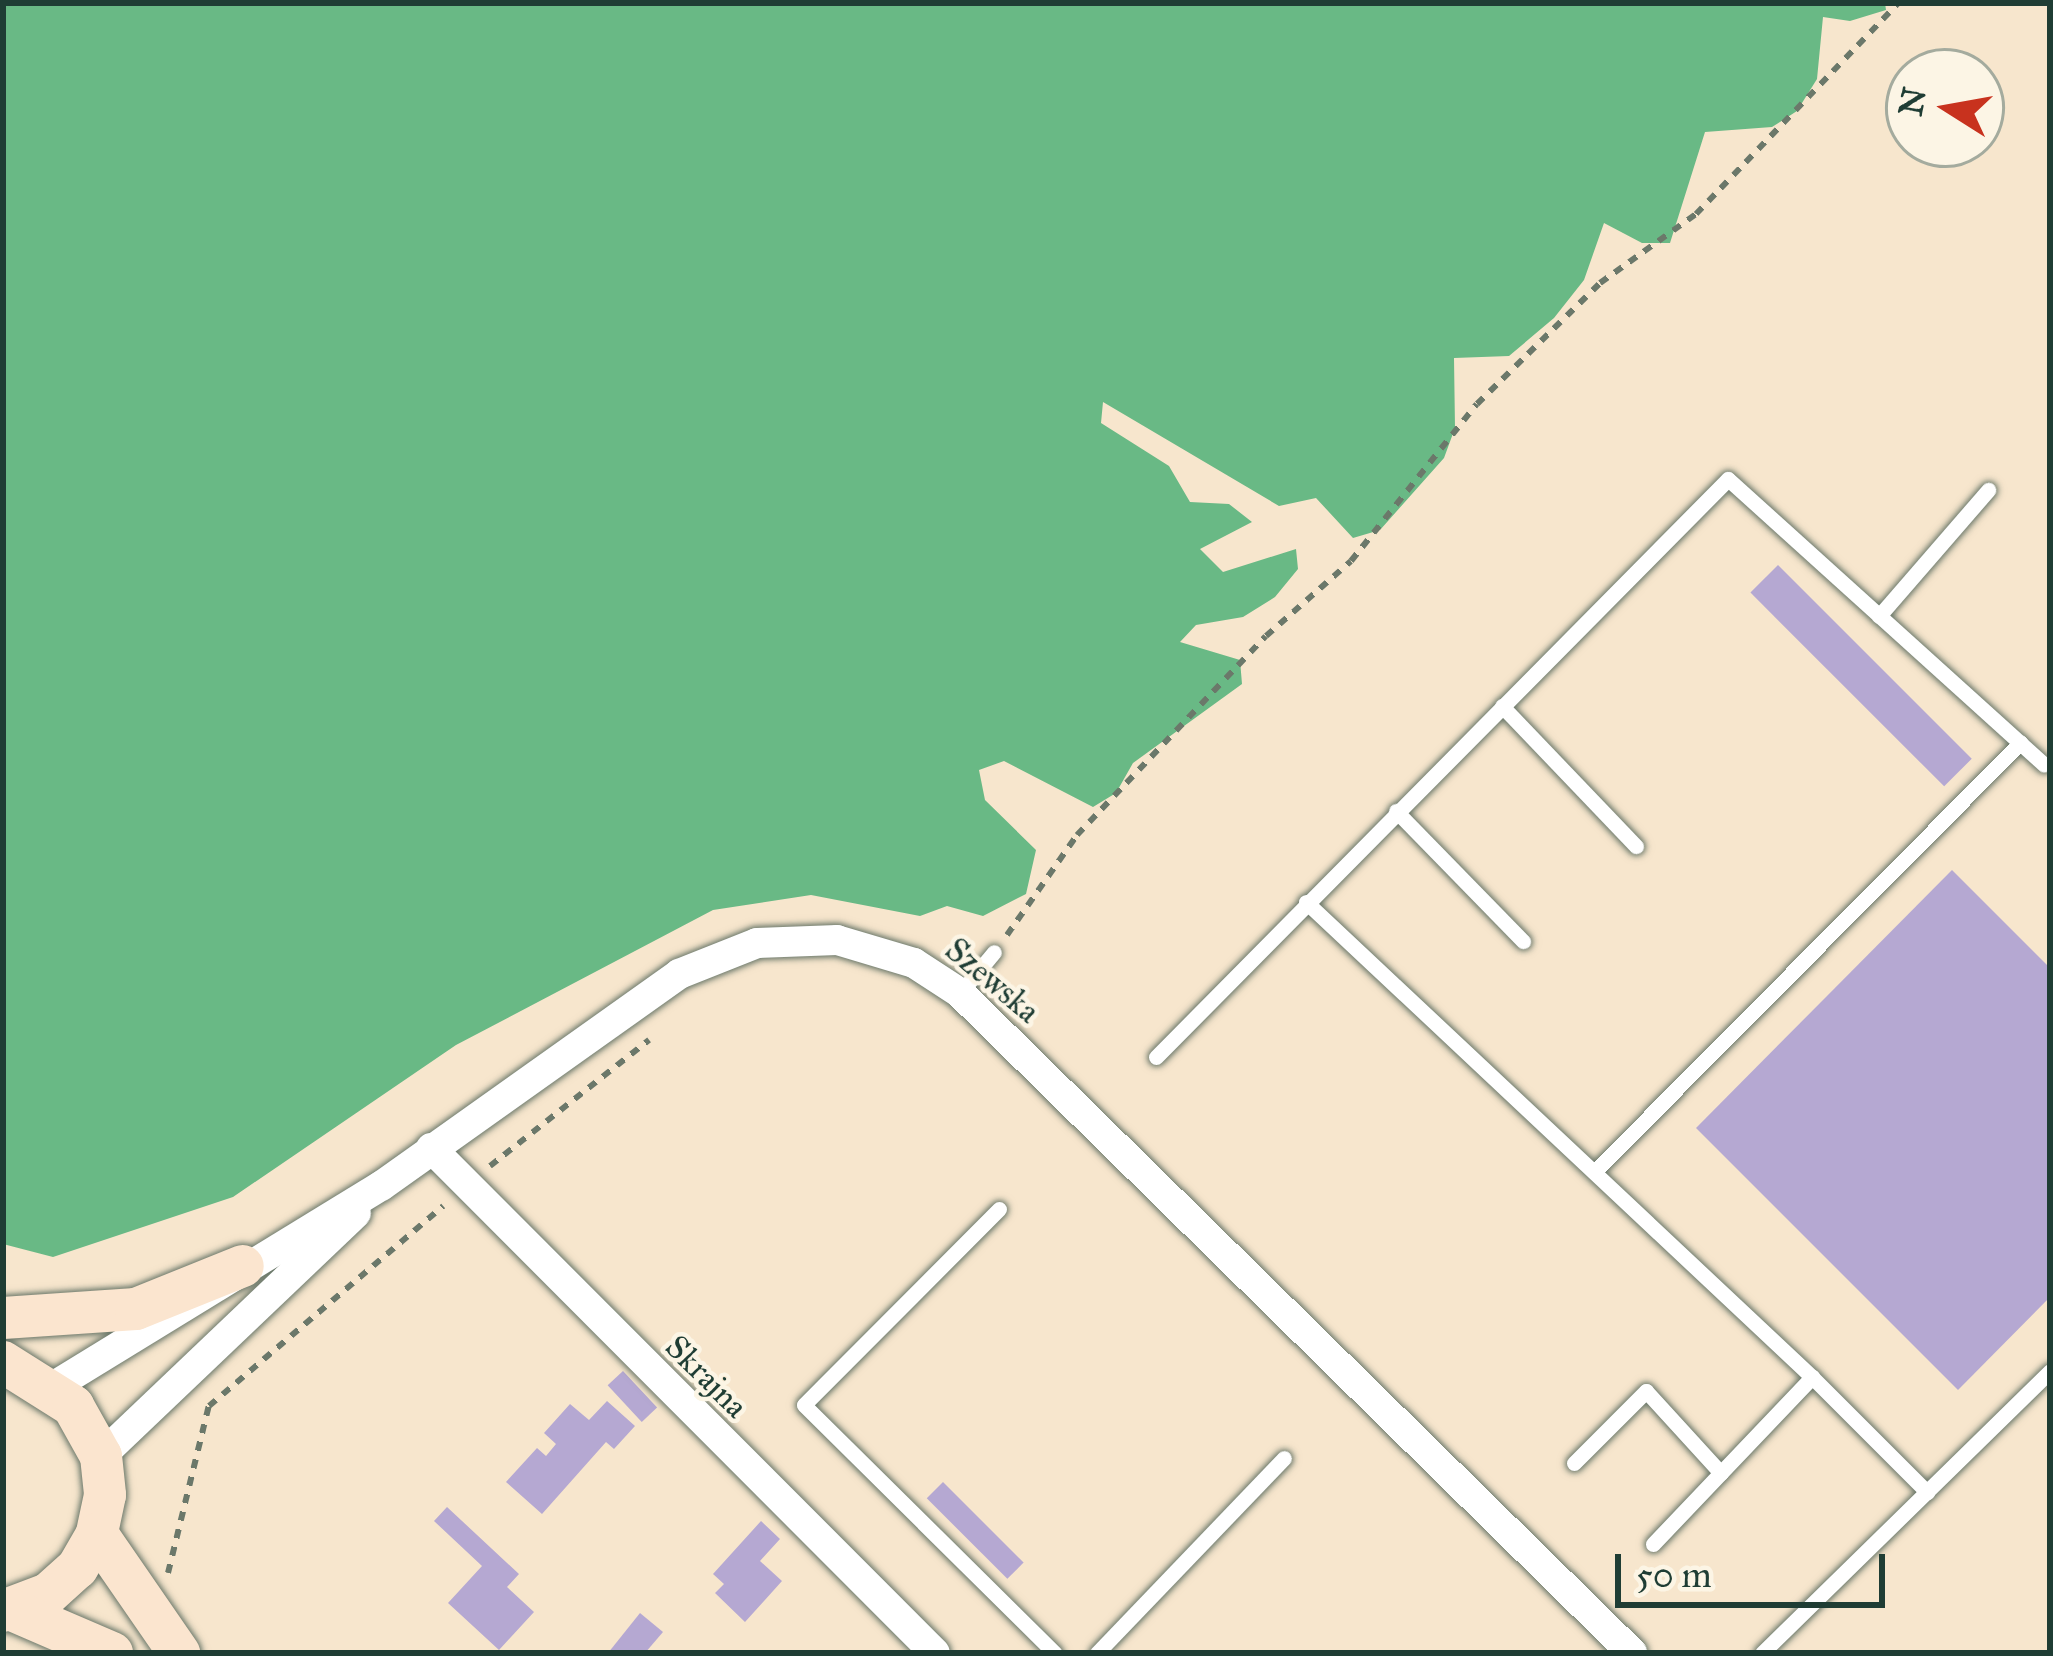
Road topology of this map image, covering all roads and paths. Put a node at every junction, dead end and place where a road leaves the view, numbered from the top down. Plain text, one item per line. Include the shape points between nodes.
1 (1898, 3) edge
2 (1988, 490) dead end
3 (1879, 616) junction
4 (1502, 706) junction
5 (2020, 743) junction
6 (2048, 765) edge
7 (1396, 811) junction
8 (1636, 846) dead end
9 (1306, 902) junction
10 (1523, 941) dead end
11 (994, 952) joint
12 (960, 993) junction
13 (663, 1030) dead end
14 (1156, 1057) dead end
15 (431, 1148) junction
16 (1594, 1172) junction
17 (381, 1186) junction
18 (466, 1186) junction
19 (999, 1209) dead end
20 (243, 1266) junction
21 (3, 1318) edge
22 (3, 1362) edge
23 (2050, 1371) edge
24 (1813, 1377) junction
25 (51, 1388) junction
26 (209, 1406) dead end
27 (100, 1456) junction
28 (1284, 1458) dead end
29 (1574, 1463) dead end
30 (1721, 1473) junction
31 (1927, 1492) junction
32 (97, 1534) junction
33 (1653, 1544) dead end
34 (7, 1610) edge
35 (112, 1653) edge
36 (179, 1653) edge
37 (935, 1653) edge
38 (1055, 1653) edge
39 (1097, 1653) edge
40 (1632, 1653) edge
41 (1762, 1653) edge

1 - 11 path via 1696,214 1600,283 1477,404 1351,561 1266,636 1077,835
2 - 3 lane
3 - 4 lane via 1728,479
3 - 5 lane
4 - 7 lane
4 - 8 lane
5 - 6 lane
5 - 16 lane
7 - 9 lane
7 - 10 lane
9 - 14 lane
9 - 16 lane
11 - 12 lane
12 - 15 street, Szewska via 878,949 837,940 757,943 679,974
12 - 40 street, Szewska
13 - 18 path
15 - 17 street, Szewska
15 - 18 street, Skrajna
16 - 24 lane
17 - 20 street, Szewska
17 - 27 street via 282,1291
18 - 26 path
18 - 37 street, Skrajna
19 - 38 lane via 805,1405
20 - 21 main road via 136,1309
20 - 25 street, Szewska
22 - 25 main road
23 - 31 lane
24 - 30 lane
24 - 31 lane
25 - 27 main road via 73,1406
27 - 32 main road via 105,1495
28 - 39 lane
29 - 30 lane via 1646,1391
30 - 33 lane
31 - 41 lane
32 - 34 main road via 77,1568 48,1594
32 - 36 main road
34 - 35 main road

